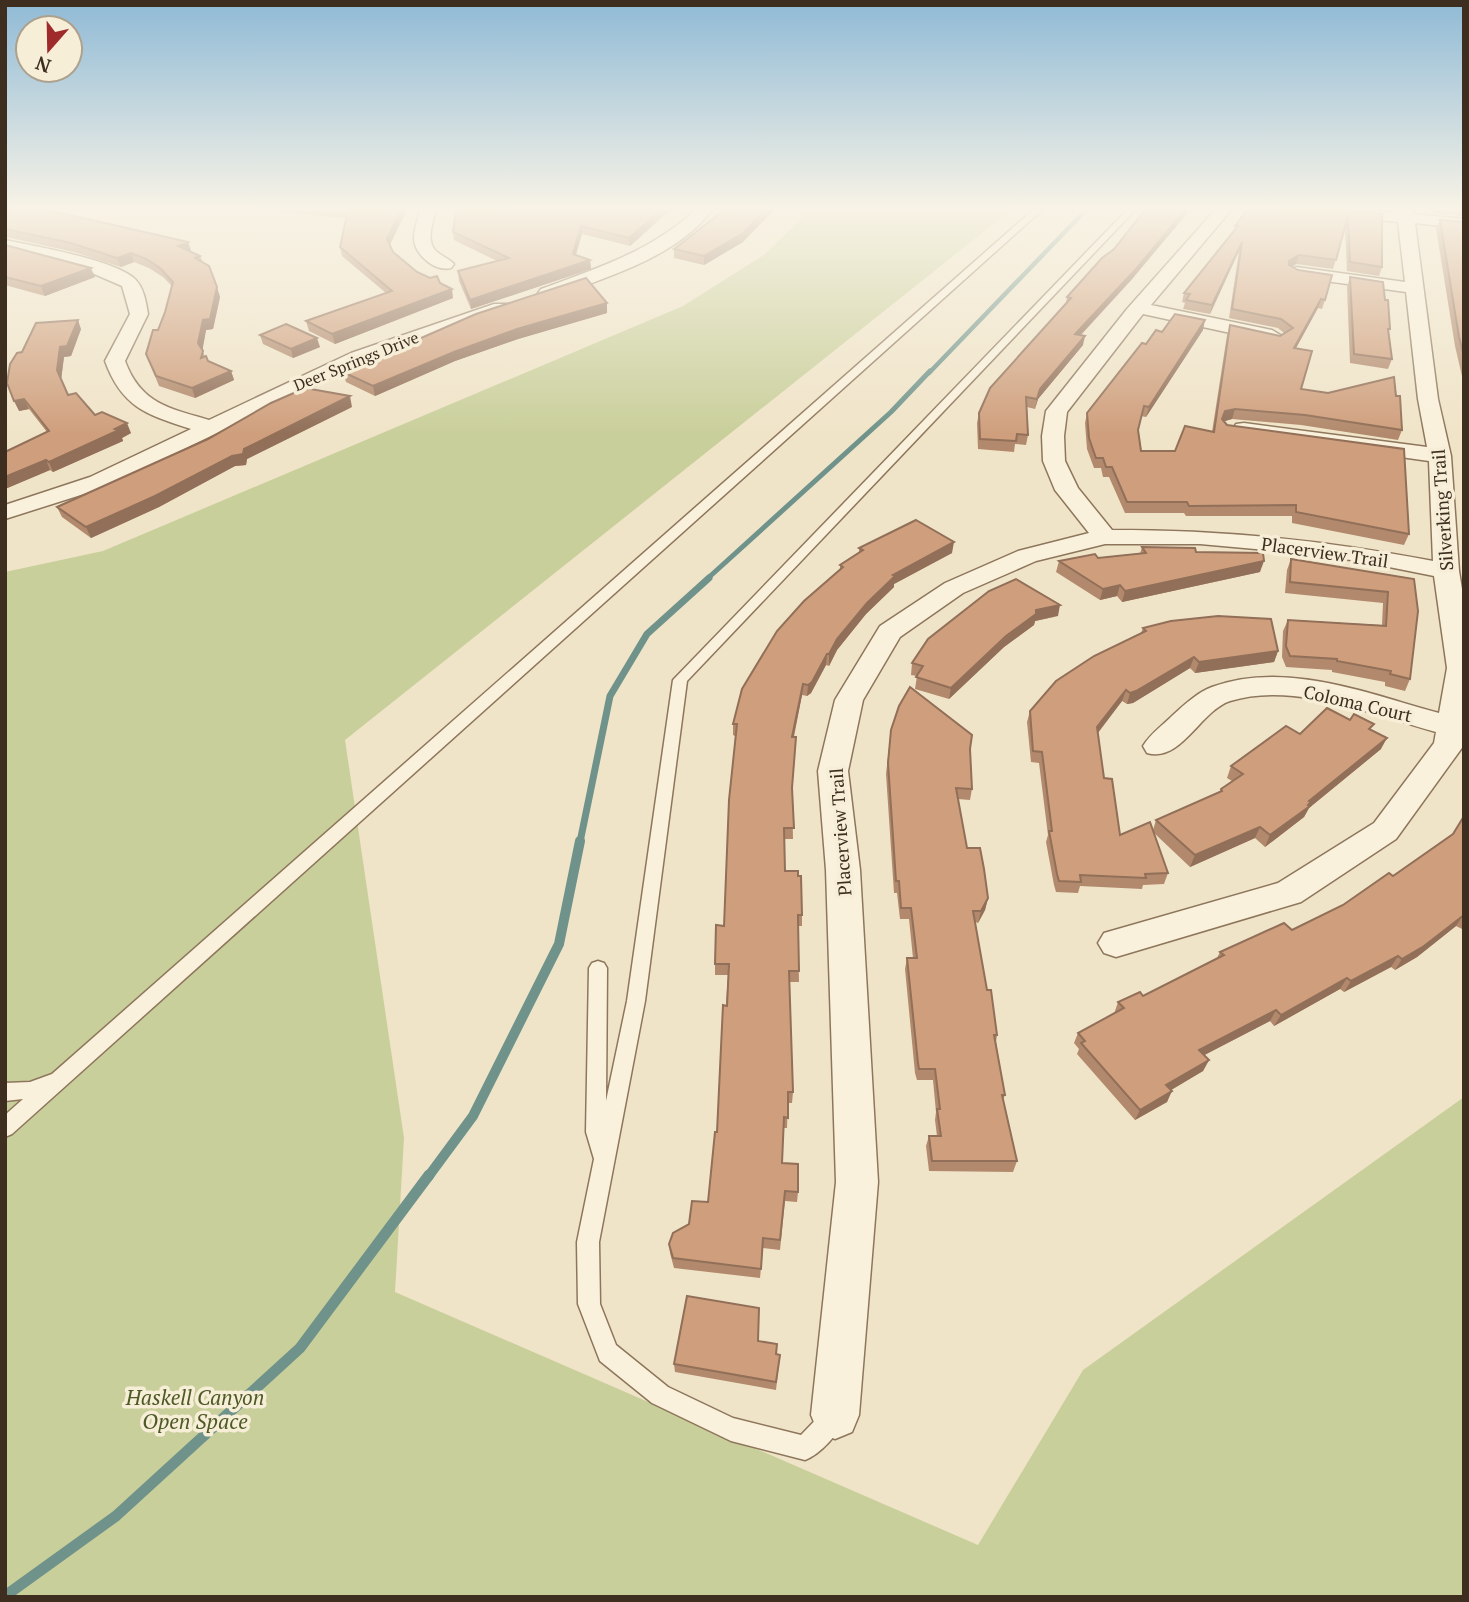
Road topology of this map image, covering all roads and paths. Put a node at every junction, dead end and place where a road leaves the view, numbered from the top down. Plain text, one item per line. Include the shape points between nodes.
1 (130, 285) edge
2 (568, 285) edge
3 (954, 285) edge
4 (1059, 285) edge
5 (1158, 285) edge
6 (1389, 285) edge
7 (1413, 285) edge
8 (1413, 288) junction
9 (1139, 307) junction
10 (1277, 337) edge
11 (211, 428) junction
12 (1232, 428) edge
13 (1440, 456) junction
14 (5, 512) edge
15 (1105, 537) junction
16 (1446, 571) junction
17 (1452, 726) junction
18 (1158, 747) dead end
19 (1116, 943) dead end
20 (598, 968) dead end
21 (64, 1075) junction
22 (5, 1092) edge
23 (5, 1128) edge
24 (604, 1162) junction
25 (835, 1415) joint

1 - 11 street via 139,314 115,361 120,380 140,403
2 - 11 street, Deer Springs Drive via 358,357
3 - 21 lane
4 - 24 lane via 680,680 636,1001
5 - 9 street
6 - 8 street
7 - 8 street, Silverking Trail
8 - 13 street, Silverking Trail
9 - 10 street
9 - 15 street via 1057,411 1053,436 1055,461 1067,490
11 - 14 street, Deer Springs Drive via 98,482
12 - 13 street
13 - 16 street, Silverking Trail
15 - 16 street, Placerview Trail via 1199,537 1287,545
15 - 25 street, Placerview Trail via 1027,556 954,588 890,632 849,700 833,771 844,882 857,1182
16 - 17 street, Silverking Trail via 1461,668
17 - 18 street, Coloma Court via 1312,689 1267,686 1220,694
17 - 19 street, Silverking Trail via 1449,745 1385,831 1289,893
20 - 24 lane via 596,1132
21 - 22 lane via 32,1090
21 - 23 lane
24 - 25 lane via 587,1242 589,1304 608,1353 660,1395 731,1429 805,1448

